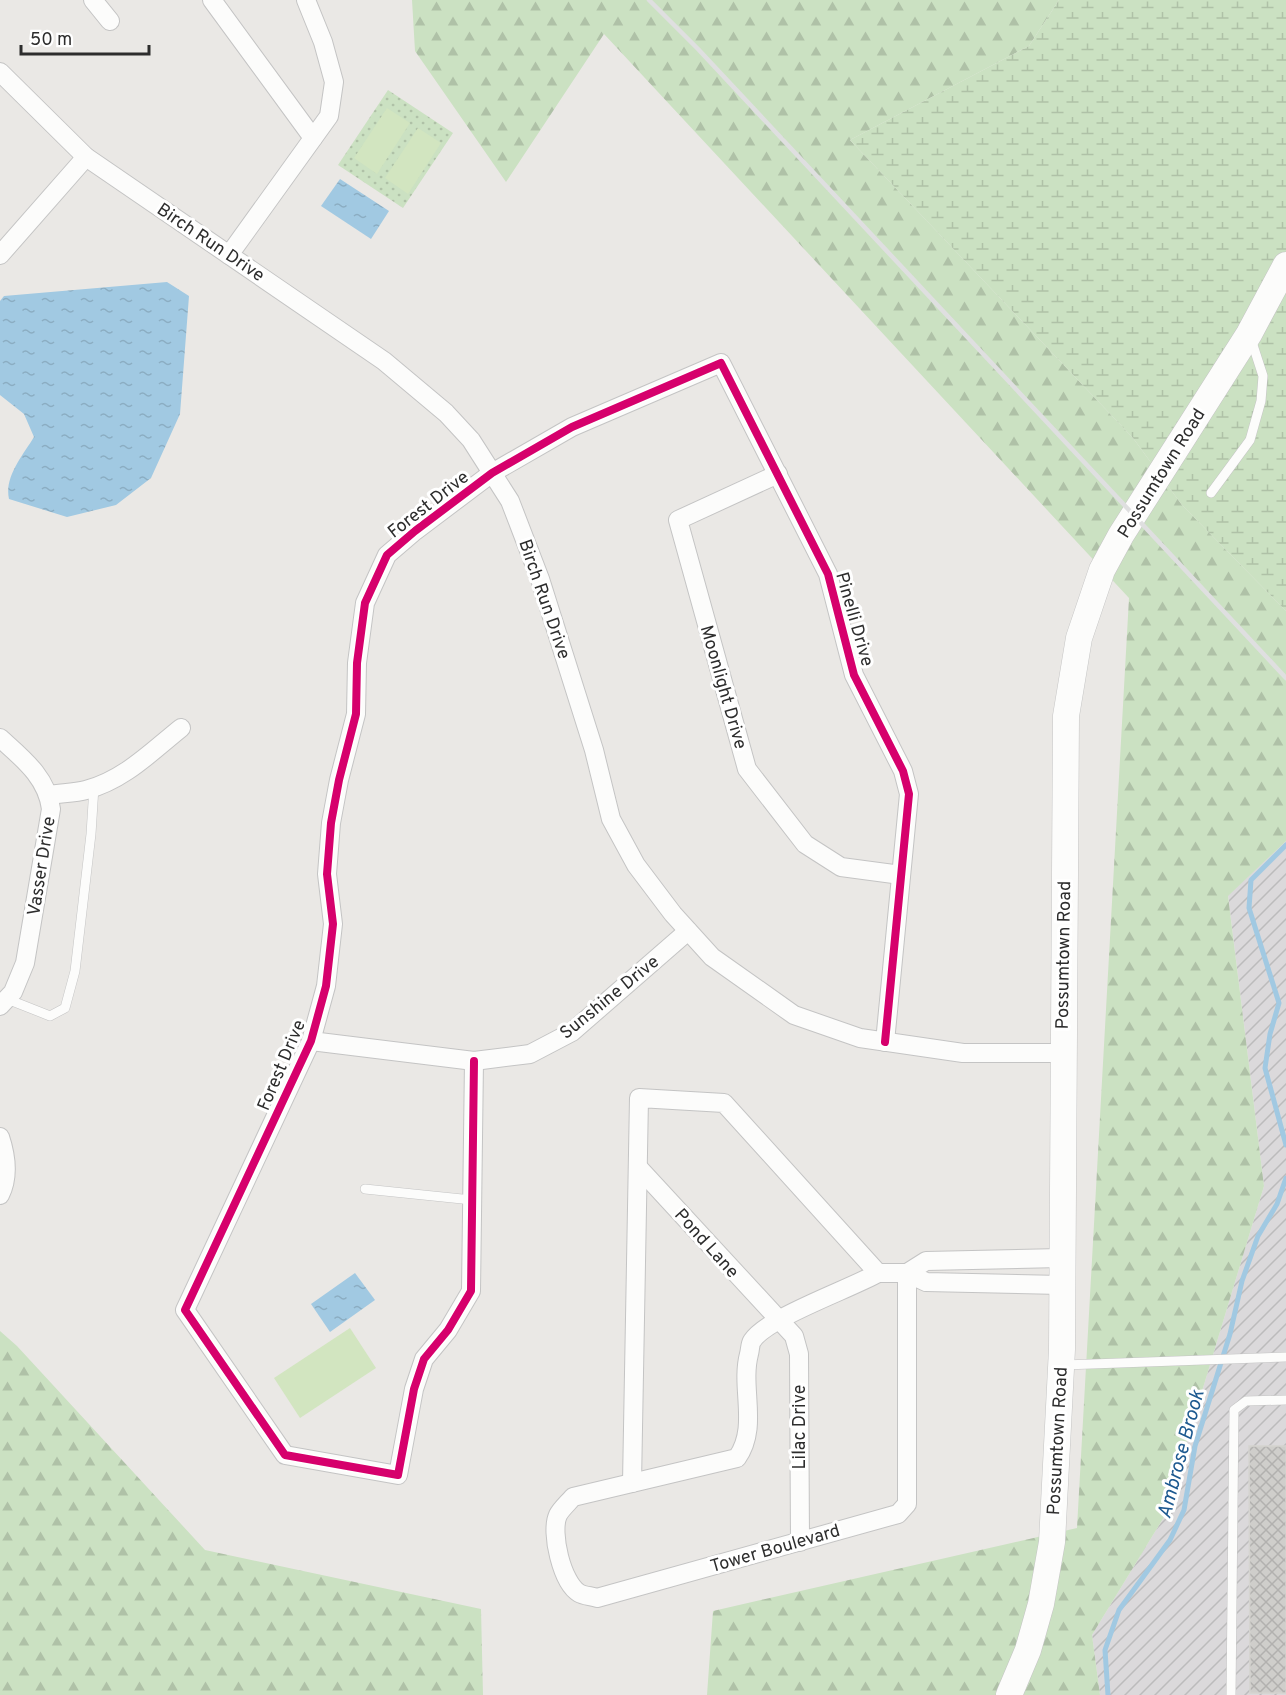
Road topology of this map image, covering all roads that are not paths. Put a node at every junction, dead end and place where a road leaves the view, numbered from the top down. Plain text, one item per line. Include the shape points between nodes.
1 (93, 0) edge
2 (306, 0) edge
3 (218, 2) edge
4 (110, 21) dead end
5 (0, 72) edge
6 (313, 138) junction
7 (86, 157) junction
8 (0, 255) edge
9 (229, 255) junction
10 (1286, 265) edge
11 (1250, 334) junction
12 (492, 473) junction
13 (778, 474) junction
14 (1210, 493) dead end
15 (181, 728) dead end
16 (0, 738) edge
17 (94, 787) junction
18 (49, 795) junction
19 (901, 875) junction
20 (688, 931) junction
21 (3, 1002) edge
22 (311, 1041) junction
23 (885, 1042) junction
24 (1062, 1053) junction
25 (474, 1061) junction
26 (0, 1137) edge
27 (638, 1167) junction
28 (365, 1189) dead end
29 (0, 1195) edge
30 (472, 1200) junction
31 (1061, 1258) junction
32 (878, 1273) junction
33 (907, 1273) junction
34 (1061, 1285) junction
35 (777, 1320) junction
36 (1286, 1357) edge
37 (1061, 1365) junction
38 (1286, 1400) edge
39 (632, 1483) junction
40 (800, 1542) junction
41 (1009, 1695) edge
42 (1231, 1695) edge

1 - 4 street
2 - 6 street via 334,82 329,116
3 - 6 street
5 - 7 street, Birch Run Drive
6 - 9 street
7 - 8 street
7 - 9 street, Birch Run Drive
9 - 12 street, Birch Run Drive via 384,361 446,413 471,440
10 - 11 main road, Possumtown Road
11 - 14 lane via 1263,376 1261,401 1250,440
11 - 24 main road, Possumtown Road via 1121,534 1102,570 1079,638 1066,716
12 - 13 street, Pinelli Drive via 572,427 722,363
12 - 20 street, Birch Run Drive via 510,501 540,579 594,750 611,819 636,865
12 - 22 street, Forest Drive via 387,555 365,603 357,663 356,714 331,823 327,873 333,924 326,986
13 - 19 street, Pinelli Drive via 828,574 854,675 903,771 909,794
13 - 19 street, Moonlight Drive via 678,520 747,769 805,844 841,867
15 - 17 street via 126,772
16 - 18 street, Vasser Drive via 32,767
17 - 18 street
17 - 21 lane via 75,971 65,1008 50,1016
18 - 21 street, Vasser Drive via 51,808 24,963 20,978
19 - 23 street, Pinelli Drive
20 - 23 street, Birch Run Drive via 712,957 794,1016 860,1038
20 - 25 street, Sunshine Drive via 572,1032 530,1054
22 - 25 street, Sunshine Drive
22 - 30 street, Forest Drive via 185,1310 285,1455 398,1475 414,1389 424,1359 448,1330 471,1291
23 - 24 street, Birch Run Drive via 963,1053
24 - 31 main road, Possumtown Road
25 - 30 street
26 - 29 street via 6,1170
27 - 32 street via 639,1098 724,1103
27 - 35 street, Pond Lane
27 - 39 street
28 - 30 lane
31 - 33 street, Tower Boulevard via 926,1261
31 - 34 main road, Possumtown Road
32 - 33 street, Tower Boulevard
32 - 35 street, Tower Boulevard
33 - 34 street, Tower Boulevard via 926,1282
33 - 40 street, Tower Boulevard via 907,1504 898,1514
34 - 37 main road, Possumtown Road
35 - 39 street, Tower Boulevard via 752,1341 745,1367 748,1420 744,1448 737,1458
35 - 40 street, Lilac Drive via 794,1336 799,1354
36 - 37 lane
37 - 41 main road, Possumtown Road via 1052,1542 1041,1604
38 - 42 lane via 1246,1401 1234,1410
39 - 40 street, Tower Boulevard via 573,1497 558,1516 558,1554 578,1592 597,1598

